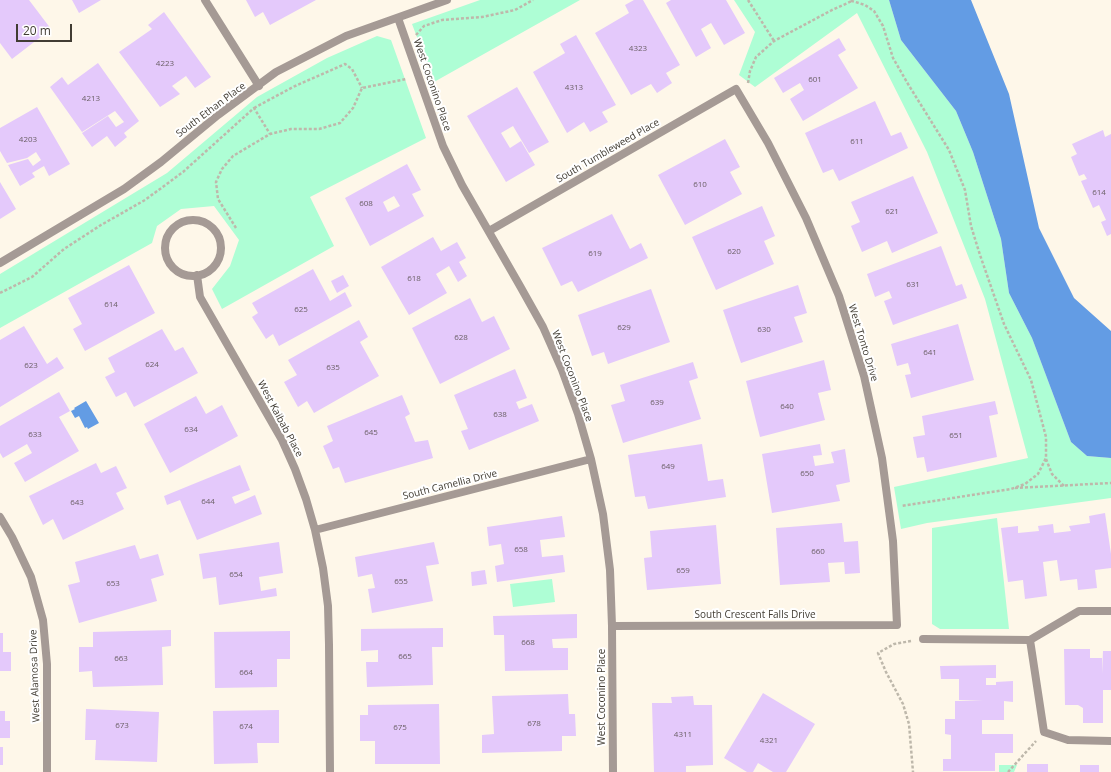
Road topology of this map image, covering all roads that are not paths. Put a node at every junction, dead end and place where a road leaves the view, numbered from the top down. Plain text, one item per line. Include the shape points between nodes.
1 (205, 0) edge
2 (447, 0) edge
3 (398, 18) junction
4 (259, 86) junction
5 (736, 89) joint
6 (489, 231) junction
7 (0, 263) edge
8 (197, 275) junction
9 (591, 459) junction
10 (0, 517) edge
11 (315, 530) junction
12 (1111, 611) edge
13 (897, 625) joint
14 (612, 626) junction
15 (923, 639) road end
16 (1030, 640) junction
17 (1111, 742) edge
18 (47, 772) edge
19 (330, 772) edge
20 (612, 772) edge

1 - 4 street
2 - 3 street, South Ethan Place
3 - 4 street, South Ethan Place via 346,36 276,72
3 - 6 street, West Coconino Place via 443,146
4 - 7 street, South Ethan Place via 124,189
5 - 6 street, South Tumbleweed Place
5 - 13 street, West Tonto Drive via 768,143 806,218 839,296 864,376 882,458 894,541
6 - 9 street, West Coconino Place via 543,327 578,414
8 - 8 street via 211,270 217,263 221,254 221,244 213,227 204,221 185,220 170,232 165,249 171,265 177,271 185,275
8 - 11 street, West Kaibab Place via 200,297 282,440 297,475
9 - 11 street, South Camellia Drive
9 - 14 street, West Coconino Place via 603,514 610,570
10 - 18 street, West Alamosa Drive via 32,577 43,620 47,664
11 - 19 street, West Kaibab Place via 328,606
12 - 16 street via 1079,611
13 - 14 street, South Crescent Falls Drive
14 - 20 street, West Coconino Place
15 - 16 street
16 - 17 street via 1044,732 1068,740

